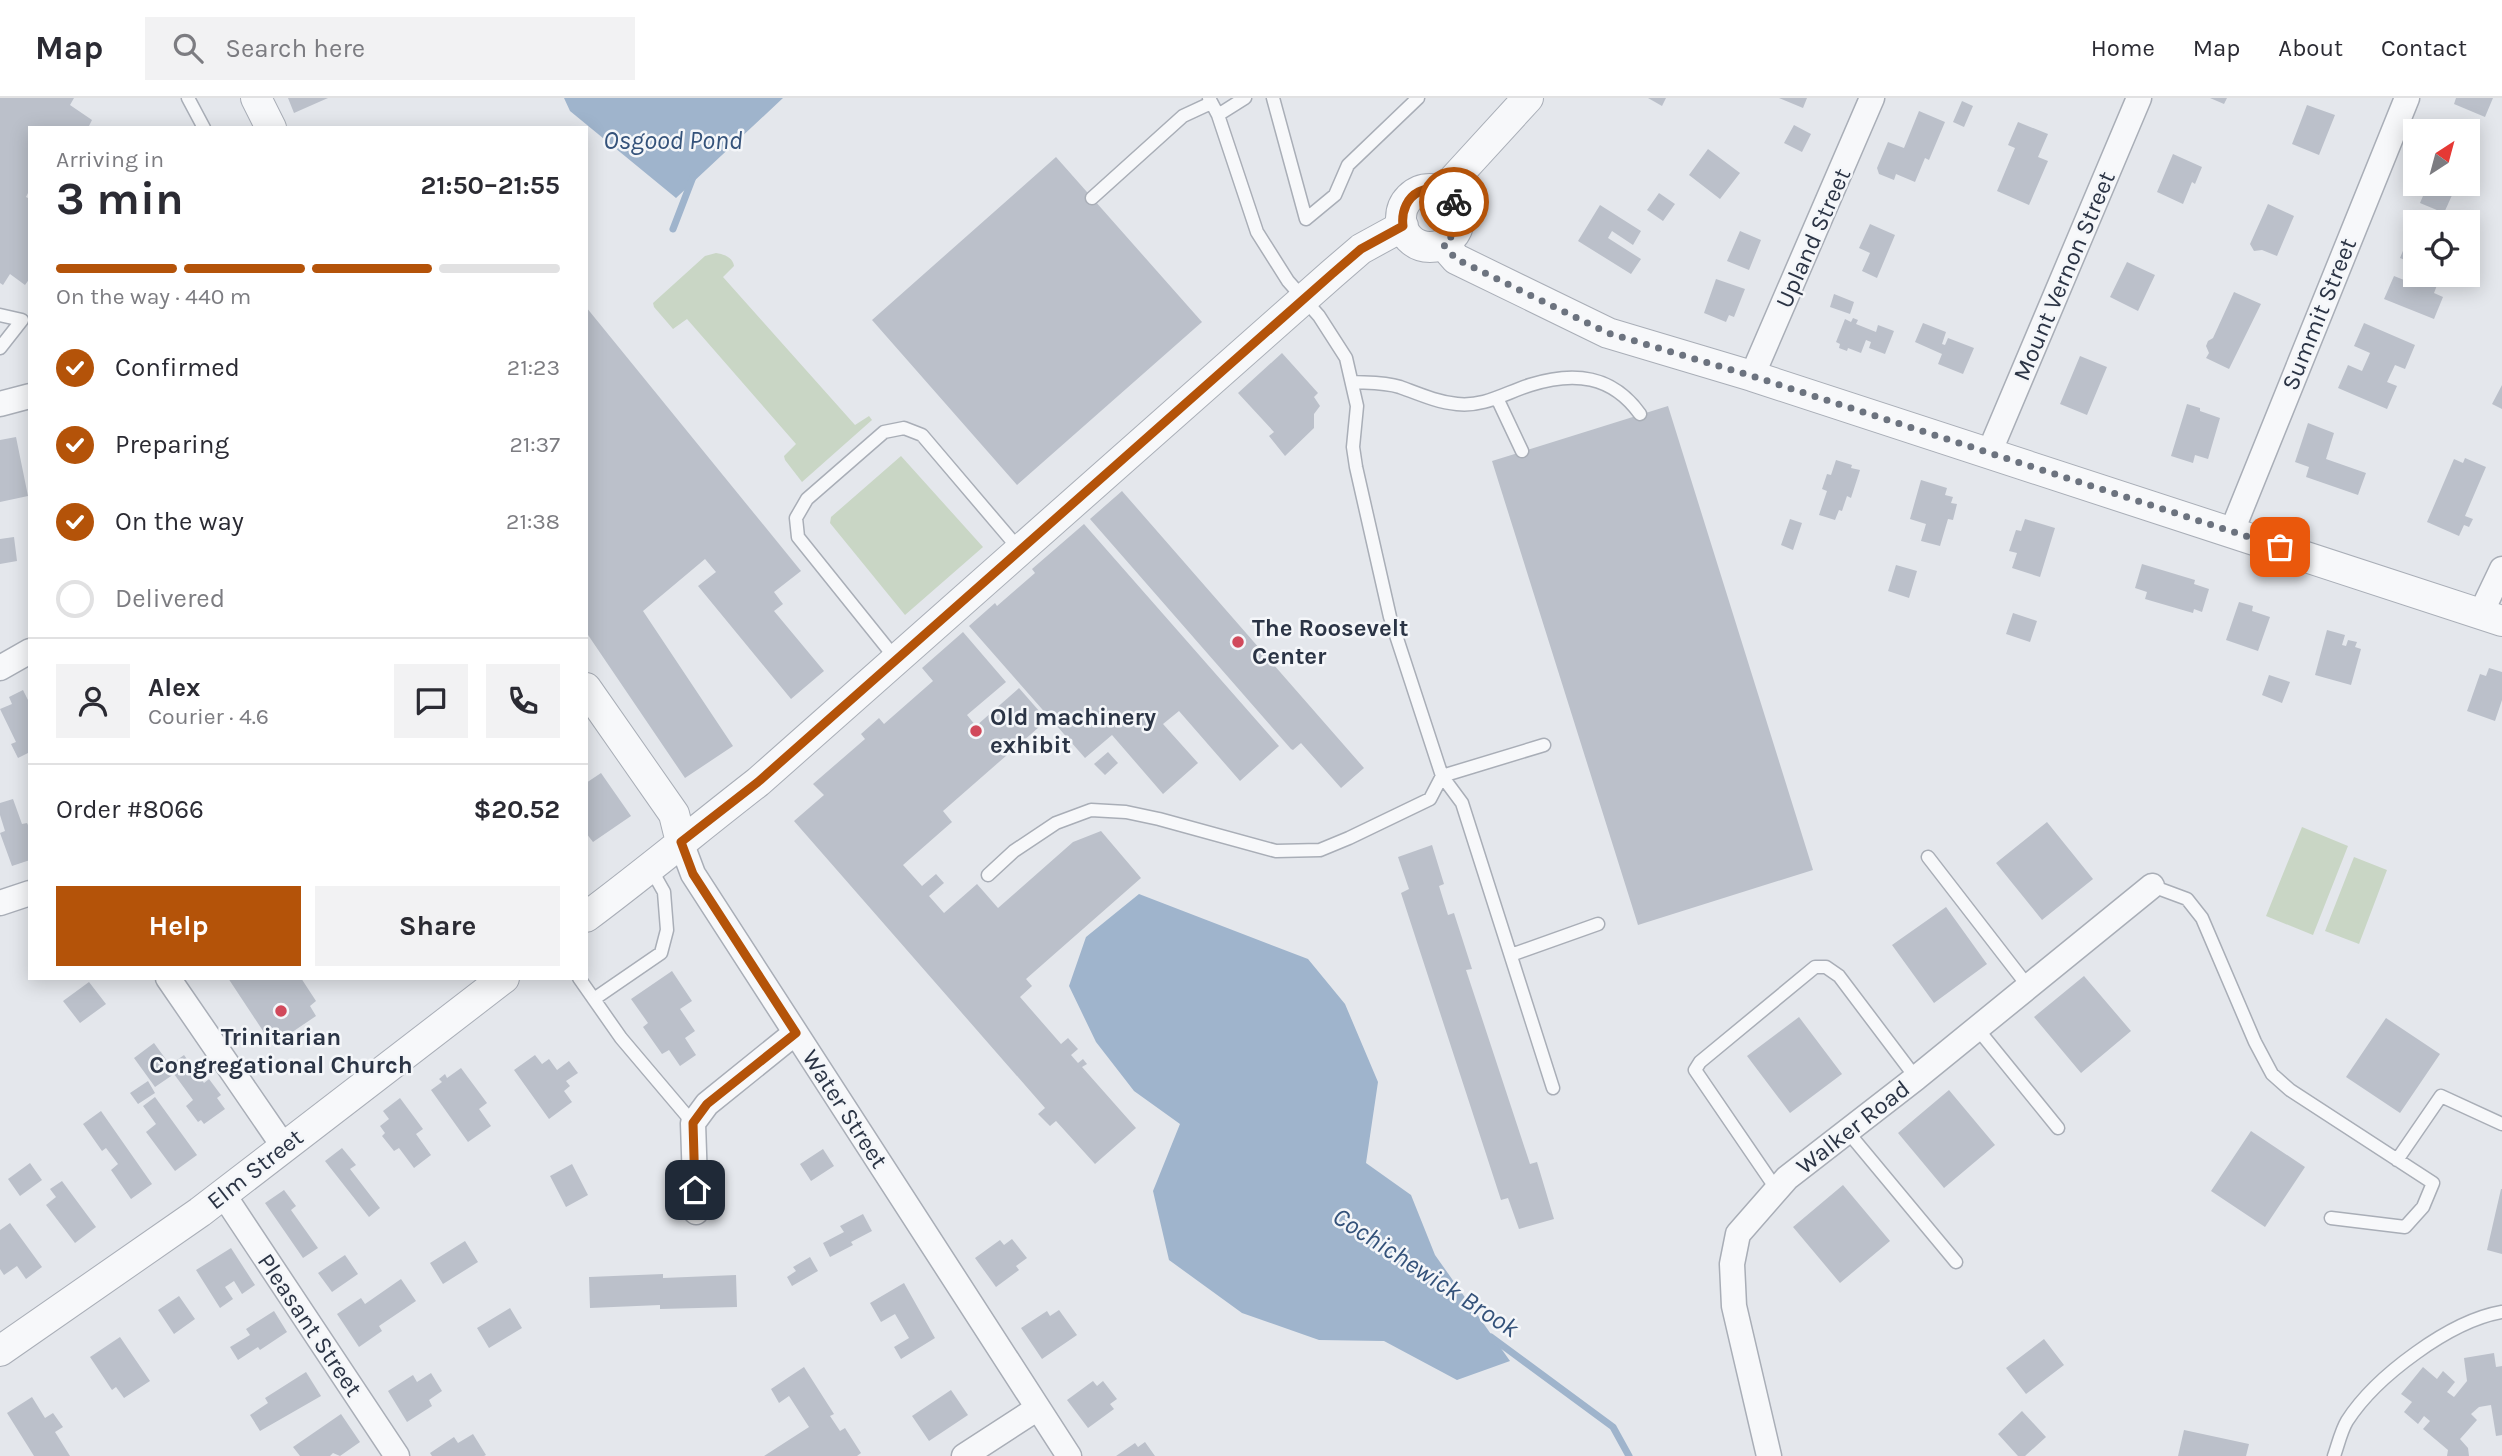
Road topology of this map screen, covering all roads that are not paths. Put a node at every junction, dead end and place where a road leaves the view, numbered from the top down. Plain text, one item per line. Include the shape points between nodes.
1 (188, 98) edge
2 (256, 98) edge
3 (1245, 98) edge
4 (1273, 98) edge
5 (1418, 98) edge
6 (1528, 98) edge
7 (1872, 98) edge
8 (2139, 98) edge
9 (2407, 98) edge
10 (1210, 100) edge
11 (1218, 116) junction
12 (203, 126) edge
13 (270, 126) edge
14 (1442, 192) junction
15 (1092, 198) dead end
16 (1403, 226) junction
17 (1443, 244) junction
18 (1304, 300) junction
19 (0, 315) edge
20 (26, 315) edge
21 (0, 348) edge
22 (1752, 376) junction
23 (1352, 382) junction
24 (28, 397) edge
25 (1497, 398) junction
26 (0, 404) edge
27 (1640, 414) dead end
28 (1522, 451) dead end
29 (1989, 453) junction
30 (2232, 531) junction
31 (1019, 549) junction
32 (2502, 569) edge
33 (2491, 617) edge
34 (28, 653) edge
35 (897, 659) junction
36 (0, 668) edge
37 (588, 691) edge
38 (1544, 745) dead end
39 (1442, 776) junction
40 (681, 842) junction
41 (1928, 857) dead end
42 (651, 869) junction
43 (988, 875) dead end
44 (2152, 886) joint
45 (28, 894) edge
46 (0, 903) edge
47 (588, 916) edge
48 (1598, 924) dead end
49 (1511, 955) junction
50 (169, 980) edge
51 (501, 980) edge
52 (580, 980) edge
53 (2027, 985) junction
54 (594, 999) junction
55 (1976, 1027) junction
56 (796, 1033) junction
57 (1916, 1078) junction
58 (1553, 1088) dead end
59 (693, 1123) junction
60 (2502, 1124) edge
61 (2058, 1128) dead end
62 (1847, 1131) junction
63 (284, 1147) junction
64 (2397, 1160) junction
65 (1777, 1190) junction
66 (223, 1194) junction
67 (695, 1212) dead end
68 (2330, 1218) dead end
69 (1956, 1262) dead end
70 (2502, 1312) edge
71 (0, 1352) edge
72 (1038, 1408) junction
73 (397, 1456) edge
74 (964, 1456) edge
75 (1069, 1456) edge
76 (1769, 1456) edge
77 (2334, 1456) edge

1 - 12 lane
2 - 13 street
3 - 11 lane
4 - 5 lane via 1306,219 1335,195 1348,165
6 - 14 street
7 - 22 street, Upland Street
8 - 29 street, Mount Vernon Street
9 - 30 street, Summit Street
10 - 11 lane
10 - 15 lane via 1183,116
11 - 18 lane via 1257,232
14 - 16 street via 1424,190 1409,198
14 - 17 street via 1456,204 1459,221 1457,231
16 - 17 street via 1414,242
16 - 18 street via 1361,249
17 - 22 street via 1456,259 1608,333
18 - 23 lane via 1346,358
18 - 31 street
19 - 20 lane
20 - 21 lane
22 - 29 street
23 - 25 lane via 1399,387 1457,404
23 - 39 lane via 1357,406 1356,467 1384,592
24 - 26 street
25 - 27 lane via 1531,385 1583,377 1622,394
25 - 28 lane
29 - 30 street
30 - 33 street
31 - 35 street
31 - 35 lane via 922,435 904,428 884,432 807,499 796,518 798,537
32 - 33 street
34 - 36 street
35 - 40 street via 758,782
37 - 40 street, Water Street via 674,814
38 - 39 lane
39 - 43 lane via 1430,799 1320,850 1276,851 1159,819 1091,810 1056,823
39 - 49 lane via 1462,803
40 - 42 street
40 - 56 street, Water Street via 693,874
41 - 53 lane
42 - 47 street
42 - 54 lane via 664,892 667,930 661,953
44 - 53 street, Walker Road
44 - 64 lane via 2187,899 2202,918 2272,1074
45 - 46 street
48 - 49 lane
49 - 58 lane
50 - 63 street
51 - 63 street, Elm Street
52 - 54 lane
53 - 55 street, Walker Road
54 - 59 lane
55 - 57 street, Walker Road
55 - 61 lane
56 - 59 street via 707,1104
56 - 72 street, Water Street
57 - 62 street, Walker Road
57 - 65 lane via 1839,976 1826,967 1815,967 1695,1070
59 - 67 street
60 - 64 lane via 2441,1096
62 - 65 street, Walker Road
62 - 69 lane
63 - 66 street, Elm Street
64 - 68 lane via 2434,1183 2423,1207 2405,1227
65 - 76 street, Walker Road via 1738,1234 1732,1264 1734,1306
66 - 71 street, Elm Street
66 - 73 street, Pleasant Street
70 - 77 lane via 2482,1315 2423,1348 2382,1381 2346,1422
72 - 74 street
72 - 75 street, Water Street

